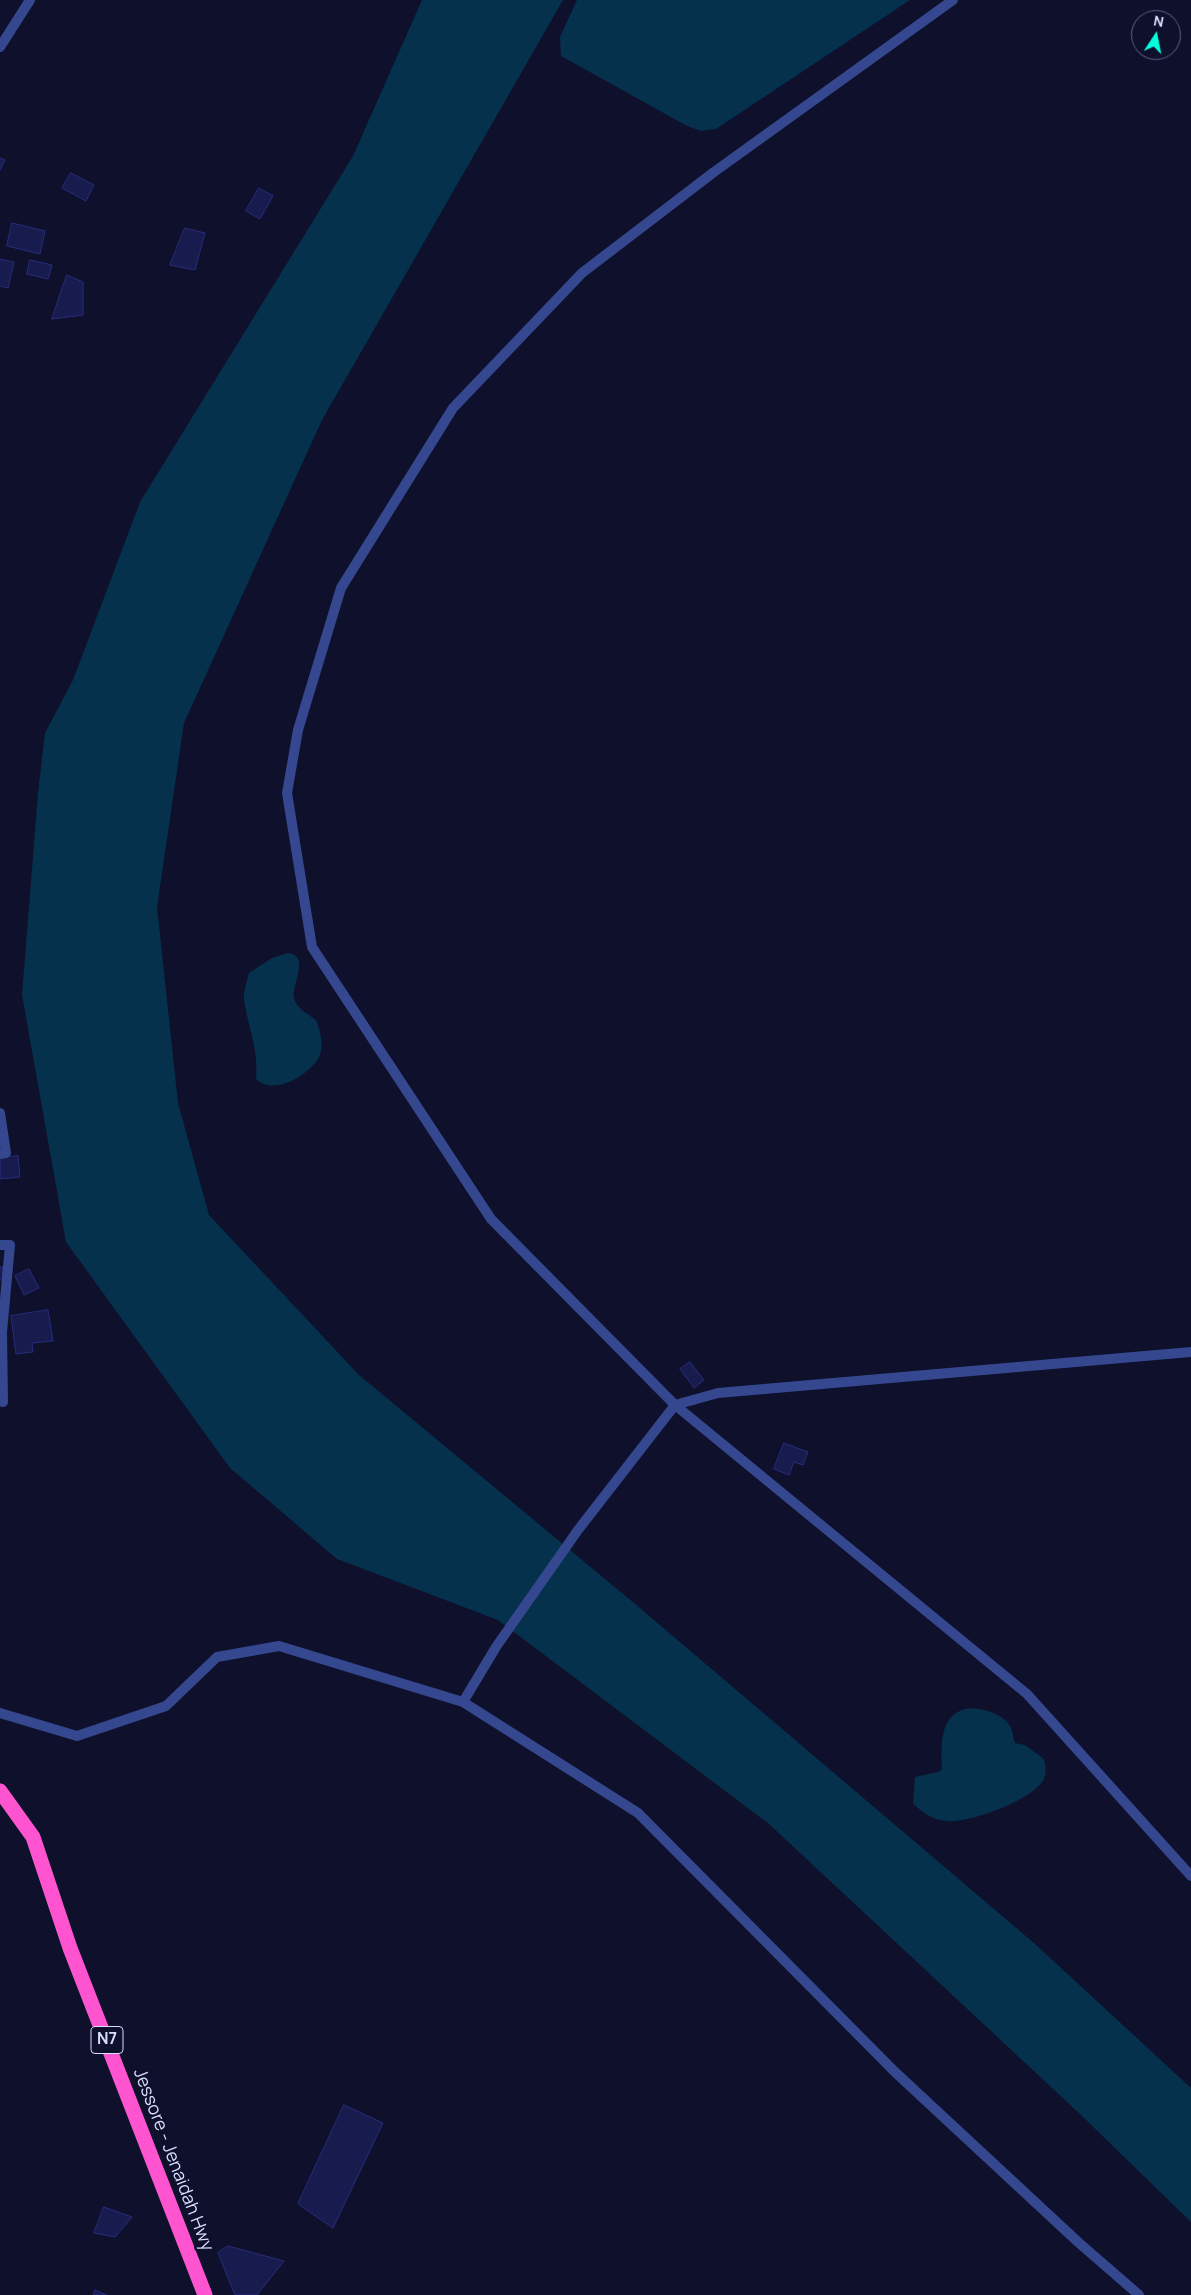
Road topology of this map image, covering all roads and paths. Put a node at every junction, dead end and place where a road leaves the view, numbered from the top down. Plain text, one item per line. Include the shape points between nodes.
1 (30, 0) edge
2 (953, 0) edge
3 (0, 47) edge
4 (0, 1113) edge
5 (0, 1154) edge
6 (0, 1245) edge
7 (1191, 1352) edge
8 (0, 1401) edge
9 (675, 1405) junction
10 (463, 1702) junction
11 (0, 1713) edge
12 (0, 1791) edge
13 (1191, 1876) edge
14 (206, 2295) edge
15 (1139, 2295) edge

1 - 3 street
2 - 9 street via 714,172 582,273 453,408 341,588 298,730 286,793 312,947 491,1219
4 - 5 street via 6,1153
6 - 8 street via 10,1245 2,1332 3,1402
7 - 9 street via 718,1393
9 - 10 street via 578,1530 496,1646
9 - 13 street via 1027,1694
10 - 11 street via 279,1646 217,1657 166,1706 77,1736
10 - 15 street via 638,1813 895,2072 1070,2236
12 - 14 highway, Jessore - Jenaidah Hwy / N7 via 33,1837 70,1948

